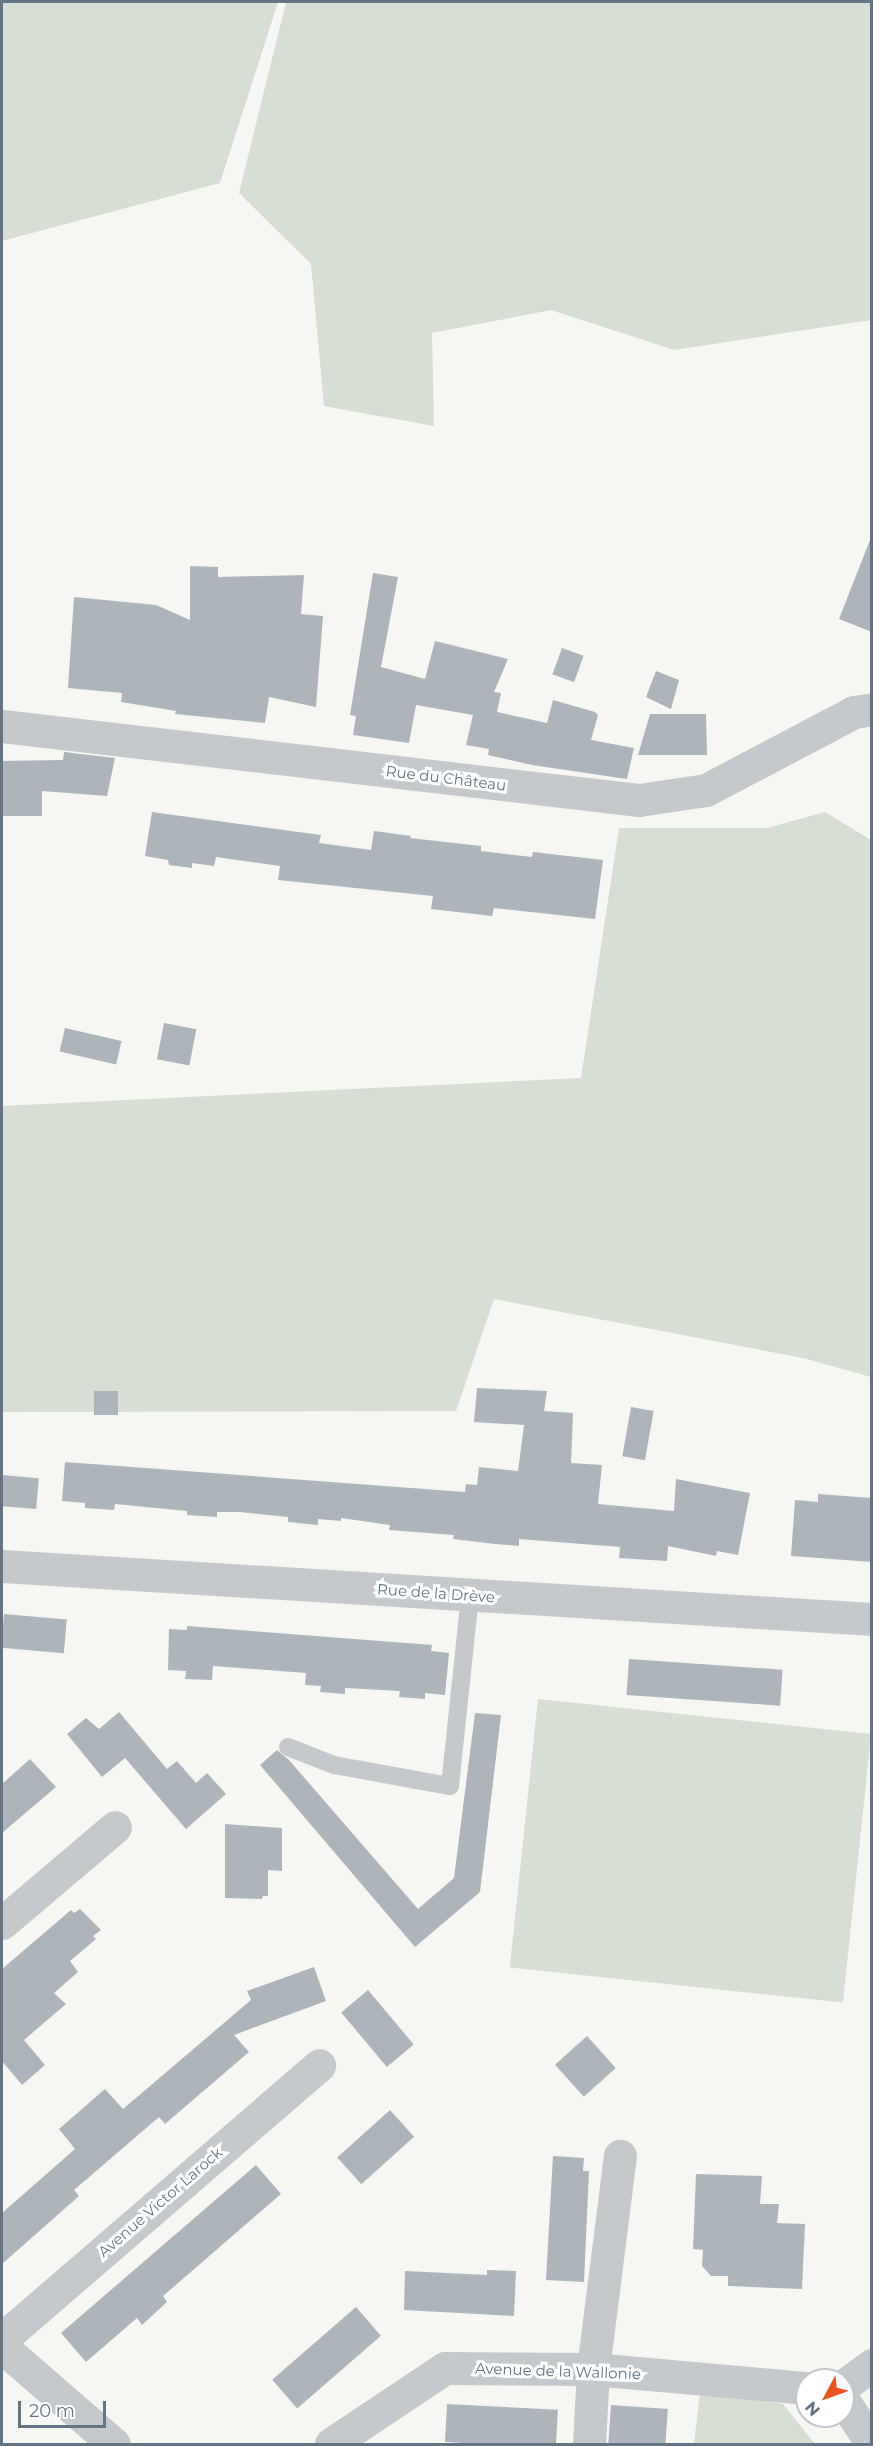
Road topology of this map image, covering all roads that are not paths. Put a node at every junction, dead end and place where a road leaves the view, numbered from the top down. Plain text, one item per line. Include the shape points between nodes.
1 (872, 709) edge
2 (2, 726) edge
3 (2, 1566) edge
4 (470, 1596) junction
5 (872, 1619) edge
6 (288, 1747) dead end
7 (115, 1827) dead end
8 (2, 1923) edge
9 (319, 2065) dead end
10 (620, 2156) dead end
11 (2, 2340) edge
12 (2, 2347) edge
13 (872, 2365) edge
14 (592, 2369) junction
15 (855, 2377) edge
16 (795, 2387) edge
17 (855, 2418) edge
18 (872, 2444) edge
19 (114, 2445) edge
20 (332, 2445) edge
21 (590, 2445) edge

1 - 2 street, Rue du Château via 854,712 706,790 639,800
3 - 4 street, Rue de la Drève
4 - 5 street, Rue de la Drève
4 - 6 lane via 450,1786 334,1766
7 - 8 street
9 - 11 street, Avenue Victor Larock
10 - 14 street
12 - 19 street
13 - 15 street
14 - 16 street, Avenue de la Wallonie
14 - 20 street, Avenue de la Wallonie via 445,2368
14 - 21 street
17 - 18 street

